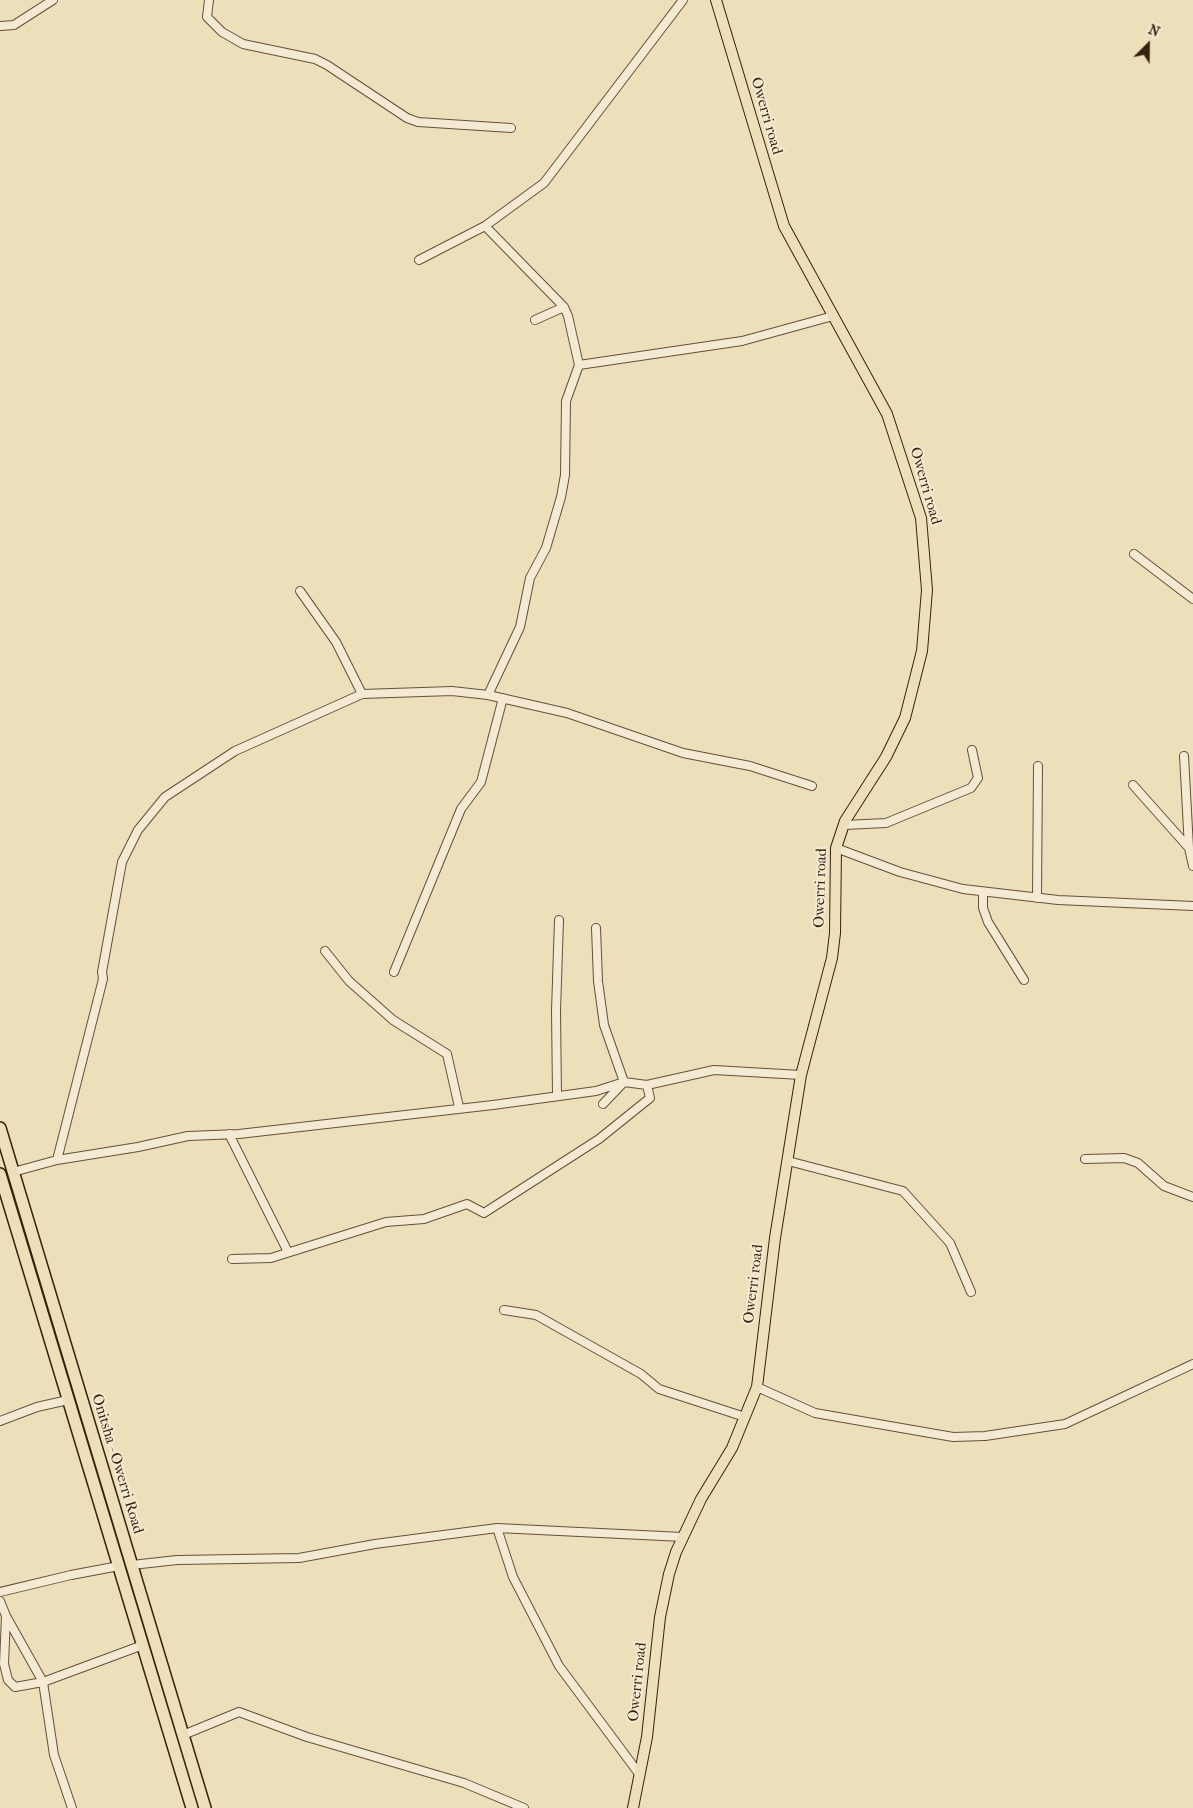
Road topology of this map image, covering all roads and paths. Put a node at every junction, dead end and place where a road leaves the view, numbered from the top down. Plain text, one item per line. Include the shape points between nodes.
1 (54, 0) edge
2 (209, 0) edge
3 (683, 0) edge
4 (716, 0) edge
5 (0, 26) edge
6 (511, 128) dead end
7 (486, 226) junction
8 (419, 260) dead end
9 (564, 307) junction
10 (833, 316) junction
11 (535, 320) dead end
12 (579, 364) junction
13 (1134, 554) dead end
14 (300, 591) dead end
15 (1193, 599) edge
16 (362, 694) junction
17 (488, 695) junction
18 (503, 698) junction
19 (972, 750) dead end
20 (1184, 756) dead end
21 (1038, 766) dead end
22 (1134, 785) dead end
23 (812, 786) dead end
24 (844, 824) junction
25 (836, 848) junction
26 (1189, 848) junction
27 (1193, 866) edge
28 (983, 892) junction
29 (1037, 898) junction
30 (1193, 906) edge
31 (559, 920) dead end
32 (596, 928) dead end
33 (325, 951) dead end
34 (394, 972) dead end
35 (1024, 980) dead end
36 (801, 1075) junction
37 (624, 1082) junction
38 (647, 1085) junction
39 (557, 1095) junction
40 (603, 1104) dead end
41 (459, 1107) junction
42 (0, 1128) edge
43 (229, 1134) junction
44 (1085, 1159) dead end
45 (57, 1160) junction
46 (788, 1161) junction
47 (13, 1172) junction
48 (0, 1174) edge
49 (1193, 1197) edge
50 (3, 1198) edge
51 (288, 1252) junction
52 (232, 1260) dead end
53 (971, 1292) dead end
54 (504, 1310) dead end
55 (1193, 1364) edge
56 (756, 1387) junction
57 (68, 1400) junction
58 (745, 1416) junction
59 (0, 1421) edge
60 (497, 1528) junction
61 (683, 1537) junction
62 (132, 1565) junction
63 (119, 1566) junction
64 (0, 1592) edge
65 (0, 1600) edge
66 (6, 1616) junction
67 (143, 1646) junction
68 (43, 1682) junction
69 (183, 1735) junction
70 (640, 1775) junction
71 (72, 1808) edge
72 (192, 1808) edge
73 (205, 1808) edge
74 (524, 1808) edge
75 (633, 1808) edge

1 - 5 street via 14,25
2 - 6 street via 207,16 222,32 243,44 327,64 406,118 418,122
3 - 7 street via 544,183
4 - 10 main road, Owerri road via 784,226
7 - 8 street
7 - 9 street
9 - 11 street
9 - 12 street
10 - 12 street via 742,341
10 - 24 main road, Owerri road via 887,414 921,518 926,565 922,650 905,718 886,757
12 - 17 street via 566,401 565,475 561,497 546,548 530,578 520,627
13 - 15 street
14 - 16 street via 336,642
16 - 17 street via 452,692
16 - 45 street via 235,750 165,797 138,830 122,862 103,979
17 - 18 street
18 - 23 street via 567,713 683,753 750,766
18 - 34 street via 481,782 461,809
19 - 24 street via 978,778 970,788 886,822
20 - 26 street
21 - 29 street
22 - 26 street
24 - 25 main road, Owerri road
25 - 28 street via 900,872
25 - 36 main road, Owerri road via 832,958
26 - 27 street
28 - 29 street
28 - 35 street via 982,908 988,922
29 - 30 street
31 - 39 street
32 - 37 street via 604,1025
33 - 41 street via 349,981 393,1020 447,1054
36 - 38 street via 714,1070
36 - 46 main road, Owerri road
37 - 38 street
37 - 39 street via 596,1091
37 - 40 street
38 - 51 street via 650,1098 599,1139 484,1213 467,1204 424,1219 386,1222
39 - 41 street
41 - 43 street
42 - 47 highway, Onitsha - Owerri Road
43 - 45 street via 188,1136
43 - 51 street
44 - 49 street via 1124,1158 1138,1163 1164,1186
45 - 47 street
46 - 53 street via 903,1191 950,1243
46 - 56 main road, Owerri road
47 - 62 highway, Onitsha - Owerri Road
48 - 50 highway, Onitsha - Owerri Road
50 - 57 highway, Onitsha - Owerri Road
51 - 52 street via 271,1258
54 - 58 street via 536,1315 640,1374 659,1389
55 - 56 street via 1065,1424 978,1436 953,1437 816,1413
56 - 58 main road, Owerri road
57 - 59 street
57 - 63 highway, Onitsha - Owerri Road
58 - 61 main road, Owerri road via 732,1448 701,1499
60 - 61 street
60 - 62 street via 299,1558 177,1560
60 - 70 street via 513,1577 559,1666
61 - 70 main road, Owerri road via 664,1593
62 - 69 highway, Onitsha - Owerri Road
63 - 64 street
63 - 67 highway, Onitsha - Owerri Road
65 - 66 street
66 - 68 street
66 - 68 street via 4,1664 8,1680 15,1687
67 - 68 street
67 - 72 highway, Onitsha - Owerri Road
68 - 71 street via 54,1755
69 - 73 highway, Onitsha - Owerri Road
69 - 74 street via 239,1712 307,1737 464,1783
70 - 75 main road, Owerri road

